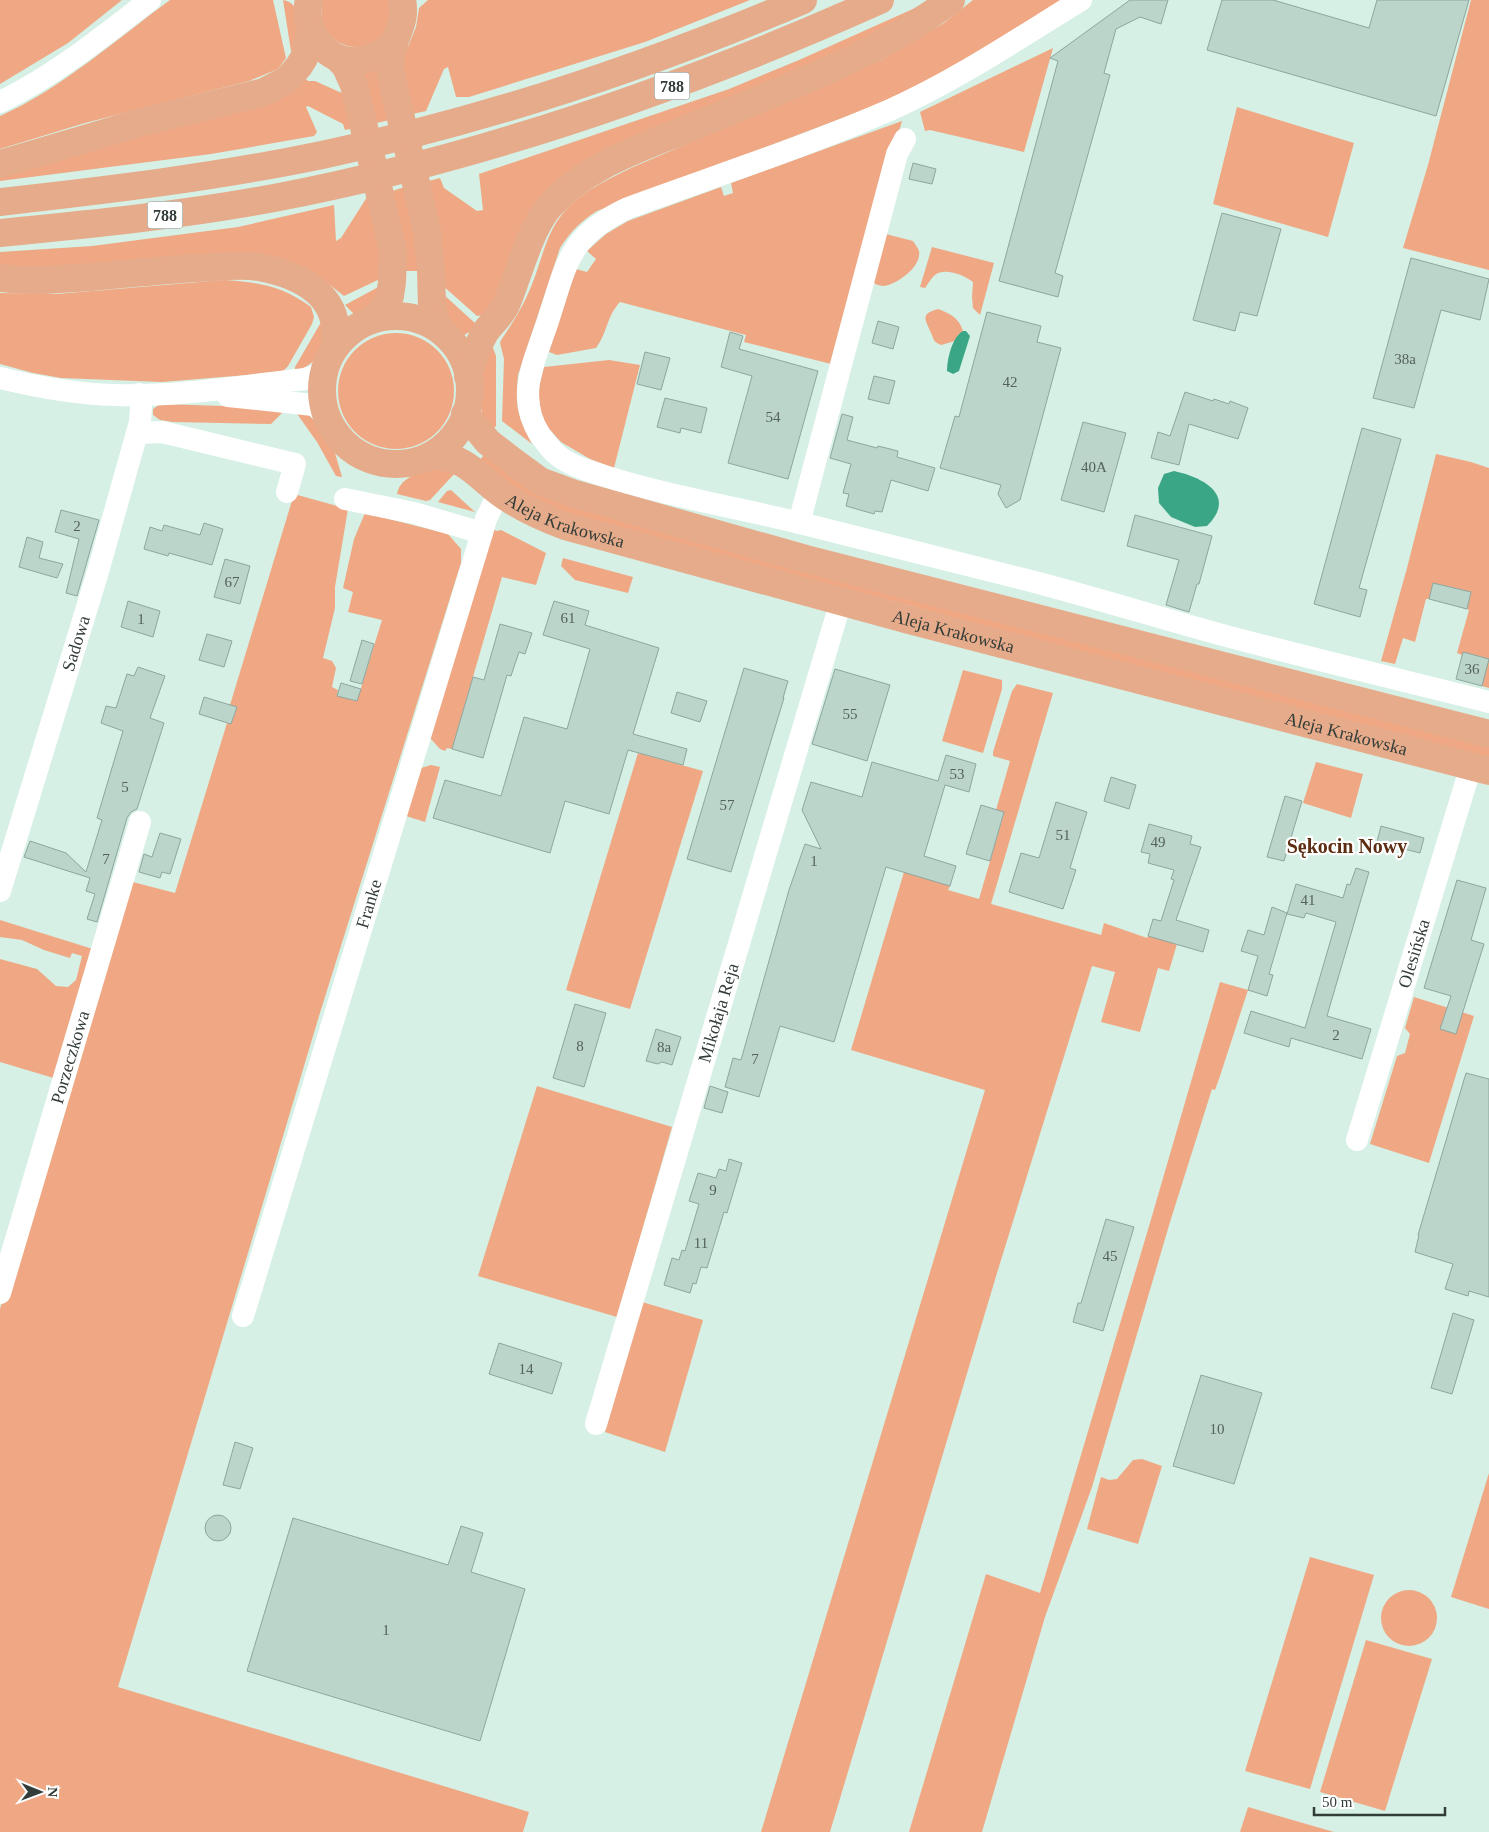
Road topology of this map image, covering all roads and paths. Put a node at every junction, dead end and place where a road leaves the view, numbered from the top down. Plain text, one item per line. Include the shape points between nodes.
1 (150, 0) edge
2 (402, 0) edge
3 (803, 0) edge
4 (880, 0) edge
5 (951, 0) edge
6 (1081, 0) edge
7 (306, 10) edge
8 (394, 45) junction
9 (340, 59) junction
10 (0, 102) edge
11 (905, 139) dead end
12 (0, 164) edge
13 (0, 202) edge
14 (0, 233) edge
15 (0, 278) edge
16 (376, 317) junction
17 (438, 326) junction
18 (329, 359) junction
19 (468, 376) junction
20 (0, 378) edge
21 (197, 392) junction
22 (139, 394) junction
23 (326, 413) junction
24 (465, 414) junction
25 (137, 433) junction
26 (435, 456) junction
27 (287, 492) dead end
28 (499, 492) junction
29 (345, 499) dead end
30 (799, 523) junction
31 (482, 533) junction
32 (841, 602) junction
33 (1489, 702) edge
34 (1489, 734) edge
35 (1480, 769) edge
36 (140, 822) dead end
37 (0, 891) edge
38 (1357, 1140) dead end
39 (0, 1293) edge
40 (243, 1316) dead end
41 (596, 1424) dead end

1 - 10 street via 73,58 22,92
2 - 8 main road via 402,27
3 - 13 main road, 788 via 721,35 633,66 462,120 322,155 148,184
4 - 14 main road, 788 via 752,56 615,107 458,154 328,186 204,210
5 - 19 main road via 885,41 836,66 614,160 564,191 547,210 533,234 506,306 486,331
6 - 30 street via 962,72 892,109 611,216 593,227 568,258 527,387 532,421 555,454 577,467 630,484
7 - 9 main road via 322,46
7 - 12 main road via 305,53 299,66 287,80 264,92
8 - 9 main road via 375,57 351,61
8 - 17 main road via 390,58 391,75 426,232 432,308
9 - 16 main road via 354,85 393,250 390,296
11 - 30 street via 897,154
15 - 18 main road via 43,281 178,269 258,267 295,279 323,297 336,323 337,334
16 - 17 main road via 411,315
16 - 18 main road via 355,327
17 - 19 main road via 457,346
18 - 21 street via 314,376 305,379
18 - 23 main road via 322,396
19 - 24 main road
20 - 22 street via 69,391
21 - 22 street
21 - 23 street via 313,405
22 - 25 street, Sadowa via 142,407
23 - 26 main road via 338,438 362,457 393,464 423,461
24 - 26 main road via 453,439
24 - 34 main road, Aleja Krakowska via 488,442 540,481 575,494 806,559
25 - 27 street via 162,432 295,464
25 - 37 street, Sadowa
26 - 28 main road, Aleja Krakowska via 456,459 467,465
28 - 31 street, Franke
28 - 32 main road, Aleja Krakowska via 524,508 565,526
29 - 31 street via 414,513
30 - 33 street
31 - 40 street, Franke
32 - 35 main road, Aleja Krakowska
32 - 41 street, Mikołaja Reja
35 - 38 street, Olesińska
36 - 39 street, Porzeczkowa

